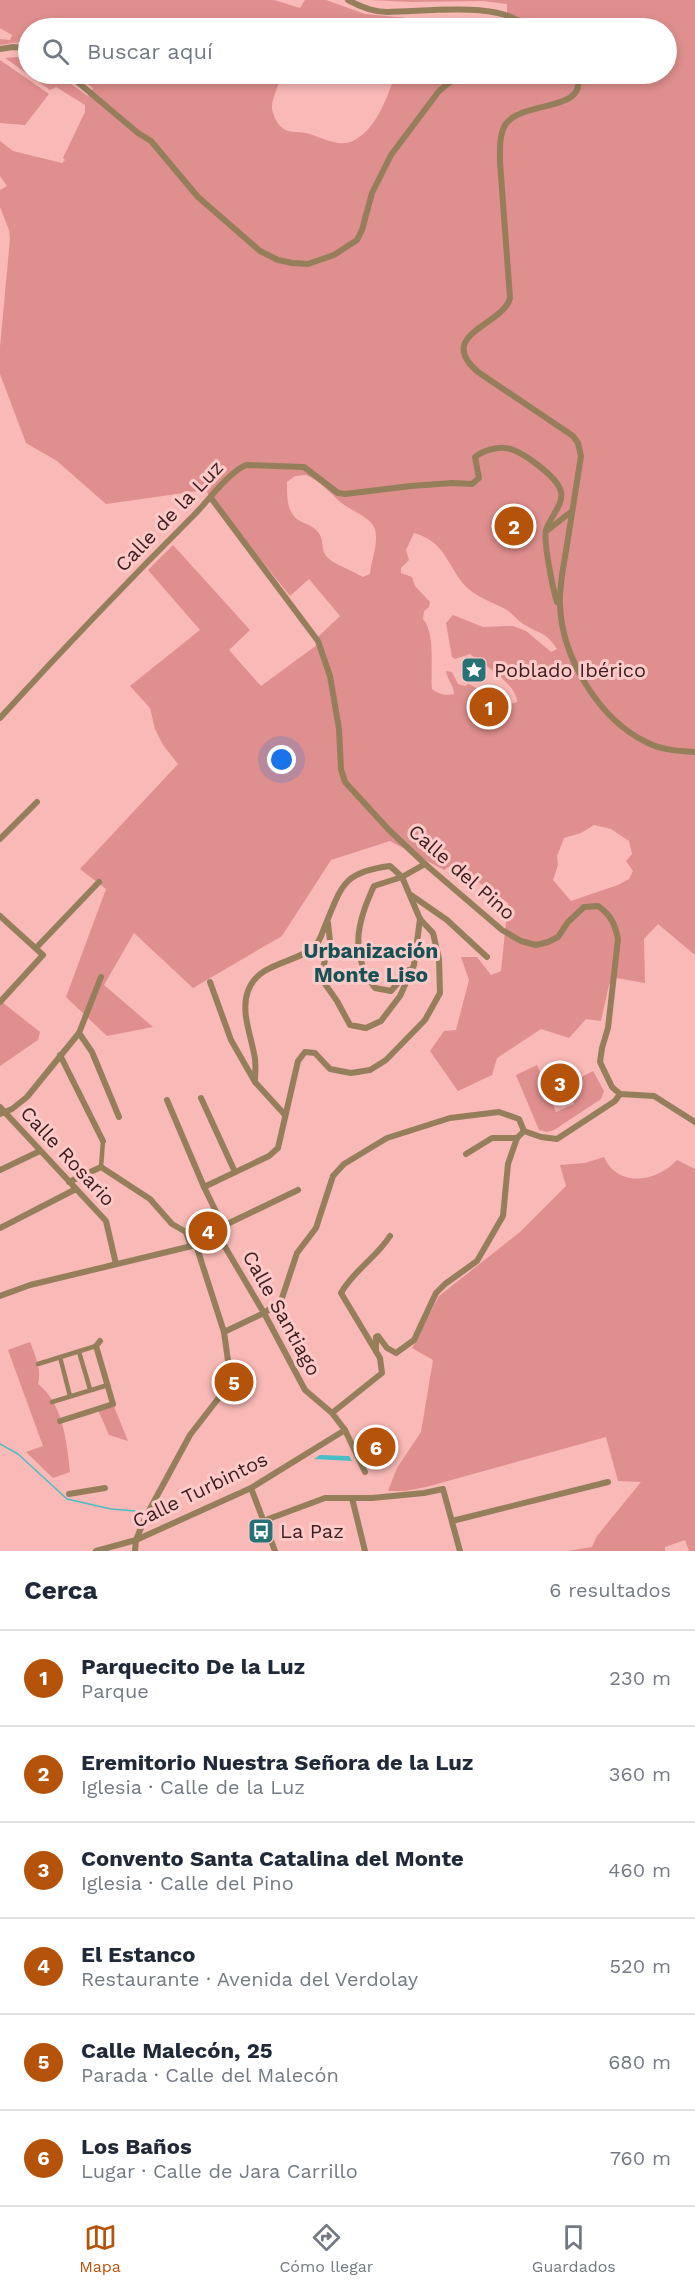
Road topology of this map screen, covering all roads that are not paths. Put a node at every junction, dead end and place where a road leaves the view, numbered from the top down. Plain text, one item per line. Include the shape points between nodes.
1 (348, 0) edge
2 (517, 18) edge
3 (18, 47) edge
4 (0, 49) edge
5 (80, 84) edge
6 (448, 84) edge
7 (578, 84) edge
8 (211, 498) junction
9 (572, 511) junction
10 (545, 532) junction
11 (560, 609) junction
12 (0, 718) edge
13 (695, 752) edge
14 (37, 802) dead end
15 (0, 839) edge
16 (425, 864) junction
17 (402, 877) junction
18 (99, 882) dead end
19 (410, 894) junction
20 (0, 916) edge
21 (328, 919) junction
22 (420, 919) junction
23 (36, 948) junction
24 (487, 957) dead end
25 (414, 965) junction
26 (101, 977) dead end
27 (210, 982) dead end
28 (0, 1002) edge
29 (79, 1033) junction
30 (60, 1055) junction
31 (255, 1082) junction
32 (620, 1094) junction
33 (201, 1098) dead end
34 (167, 1100) dead end
35 (1, 1111) edge
36 (285, 1115) junction
37 (118, 1117) dead end
38 (695, 1122) edge
39 (524, 1131) junction
40 (517, 1138) junction
41 (104, 1141) joint
42 (40, 1151) junction
43 (466, 1154) dead end
44 (101, 1167) junction
45 (0, 1170) edge
46 (235, 1172) junction
47 (69, 1182) junction
48 (204, 1187) junction
49 (76, 1189) junction
50 (298, 1190) dead end
51 (223, 1226) junction
52 (0, 1228) edge
53 (218, 1236) junction
54 (390, 1236) dead end
55 (193, 1246) junction
56 (116, 1263) junction
57 (0, 1296) edge
58 (264, 1313) junction
59 (224, 1332) junction
60 (98, 1344) joint
61 (376, 1351) junction
62 (79, 1352) junction
63 (60, 1357) junction
64 (38, 1364) dead end
65 (108, 1385) junction
66 (90, 1389) junction
67 (70, 1396) junction
68 (52, 1402) dead end
69 (332, 1413) junction
70 (60, 1421) dead end
71 (345, 1430) junction
72 (365, 1472) dead end
73 (608, 1482) dead end
74 (105, 1488) dead end
75 (251, 1488) junction
76 (69, 1494) dead end
77 (352, 1498) junction
78 (263, 1521) junction
79 (452, 1521) junction
80 (136, 1540) junction
81 (96, 1551) edge
82 (135, 1551) edge
83 (275, 1551) edge
84 (365, 1551) edge
85 (460, 1551) edge

1 - 2 street via 385,12 494,8
3 - 4 street
5 - 6 street via 151,141 198,197 260,251 292,264 308,264 334,255 357,240 372,193 391,155
7 - 9 street via 572,97 517,114 504,128 500,162 510,298 504,310 472,333 464,345 467,361 478,372 561,427 578,443 581,456
8 - 10 street, Calle de la Luz via 246,465 304,467 338,493 472,484 479,478 475,457 505,448 515,450 544,470 561,491
8 - 12 street, Calle de la Luz via 98,611
8 - 16 street, Calle del Pino via 318,641 330,676 339,729 340,769 345,782
9 - 10 street
9 - 11 street
10 - 11 street
11 - 13 street via 573,663 607,713 647,743
14 - 15 street
16 - 17 street
16 - 32 street, Calle del Pino via 502,930 521,941 536,945 549,942 584,907 598,906 608,914 618,939 600,1062 612,1087
17 - 19 street
17 - 21 street via 390,866 366,869 348,879
17 - 25 street via 374,886 363,910 357,951 375,988 391,991
18 - 23 street
19 - 22 street
19 - 24 street via 447,920
20 - 23 street
21 - 25 street via 330,941 323,981 350,1025 366,1028 381,1021 400,996
21 - 31 street via 318,944 304,955 287,959 256,977 248,991 246,1016
22 - 25 street
22 - 36 street via 433,933 439,958 440,993 425,1020 386,1060 370,1070 351,1073 330,1069 315,1053 305,1052 298,1061
23 - 28 street via 43,955
26 - 29 street
27 - 31 street via 231,1040
29 - 30 street
29 - 37 street via 92,1052
30 - 35 street via 27,1097
30 - 41 street
31 - 36 street
32 - 38 street via 654,1096
32 - 39 street via 557,1139
33 - 46 street
34 - 48 street
35 - 42 street, Calle Rosario
36 - 46 street via 278,1148
39 - 40 street
39 - 58 street via 519,1119 499,1112 450,1118 387,1138 344,1164 333,1176 316,1228 297,1253 281,1301
40 - 43 street via 492,1138
40 - 61 street via 507,1164 502,1216 477,1261 436,1293 414,1340 396,1353 378,1336
41 - 44 street
42 - 45 street
42 - 47 street, Calle Rosario
44 - 47 street
44 - 55 street via 150,1199 172,1224 186,1232
46 - 48 street
47 - 49 street, Calle Rosario
48 - 51 street
49 - 52 street
49 - 56 street, Calle Rosario via 106,1221
50 - 51 street
51 - 53 street
53 - 55 street
53 - 58 street, Calle Santiago
54 - 61 street via 348,1280 341,1293
55 - 56 street
55 - 59 street
56 - 57 street
58 - 59 street
58 - 69 street, Calle Santiago via 305,1390
59 - 80 street via 231,1382 190,1435
60 - 62 street
60 - 65 street
61 - 69 street via 382,1373
62 - 63 street
62 - 66 street
63 - 64 street
63 - 67 street
65 - 66 street
65 - 70 street via 113,1404
66 - 67 street
67 - 68 street
69 - 71 street, Calle Santiago
71 - 72 street, Calle Santiago
71 - 75 street, Calle Turbintos
73 - 79 street
74 - 76 street
75 - 78 street
75 - 80 street, Calle Turbintos
77 - 78 street via 325,1498
77 - 79 street via 406,1496 443,1489
77 - 84 street
78 - 83 street
79 - 85 street
80 - 81 street, Calle Turbintos
80 - 82 street

